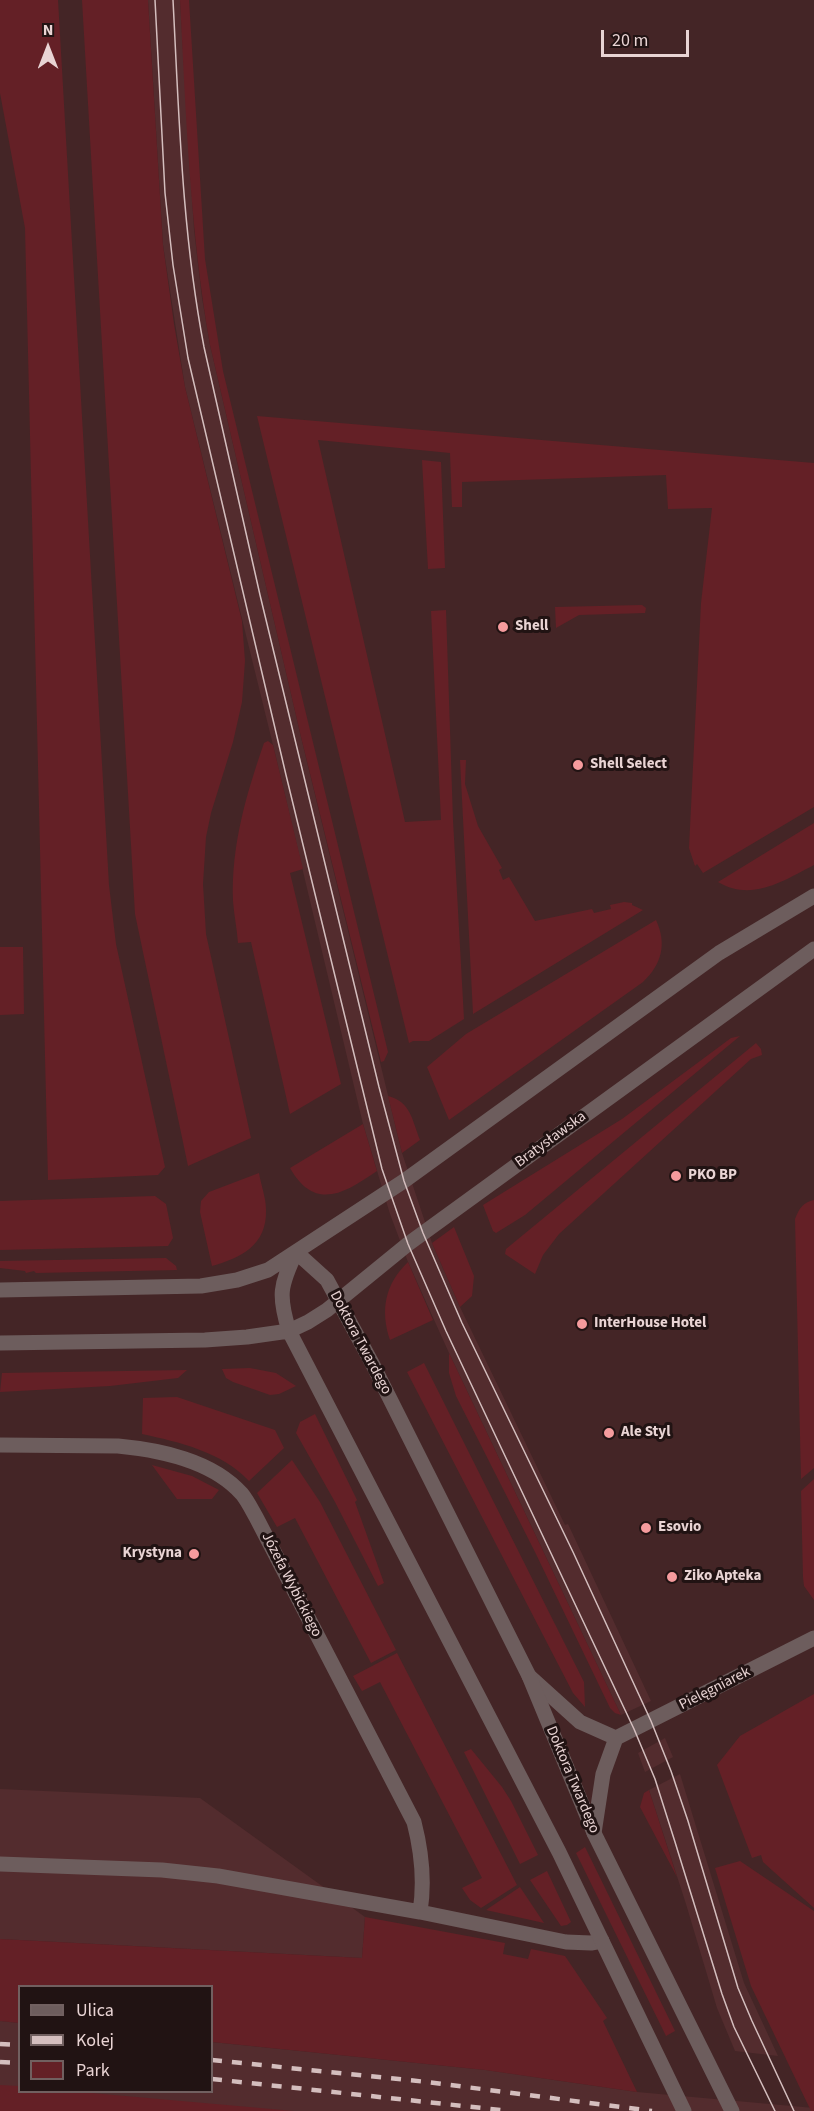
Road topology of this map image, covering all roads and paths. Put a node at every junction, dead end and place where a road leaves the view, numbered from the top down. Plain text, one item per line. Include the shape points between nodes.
1 (814, 896) edge
2 (814, 949) edge
3 (296, 1252) junction
4 (0, 1290) edge
5 (338, 1300) junction
6 (289, 1331) junction
7 (0, 1343) edge
8 (0, 1445) edge
9 (814, 1638) edge
10 (529, 1676) junction
11 (616, 1738) junction
12 (594, 1833) junction
13 (0, 1864) edge
14 (420, 1912) junction
15 (602, 1941) junction
16 (684, 2111) edge
17 (732, 2111) edge

1 - 3 street via 719,953 404,1180
2 - 5 street, Bratysławska via 408,1244
3 - 4 street via 268,1270 201,1286
3 - 5 street, Doktora Twardego via 327,1280
3 - 6 street via 283,1280 281,1306
5 - 6 street, Bratysławska via 308,1323
5 - 10 street, Doktora Twardego
6 - 7 street via 206,1340
6 - 15 street
8 - 14 street, Józefa Wybickiego via 118,1446 147,1450 210,1469 242,1494 414,1822 423,1864
9 - 11 street, Pielęgniarek
10 - 11 street via 580,1722
10 - 12 street, Doktora Twardego
11 - 12 street via 603,1774
12 - 17 street, Doktora Twardego
13 - 14 street via 191,1872
14 - 15 street via 578,1943
15 - 16 street

